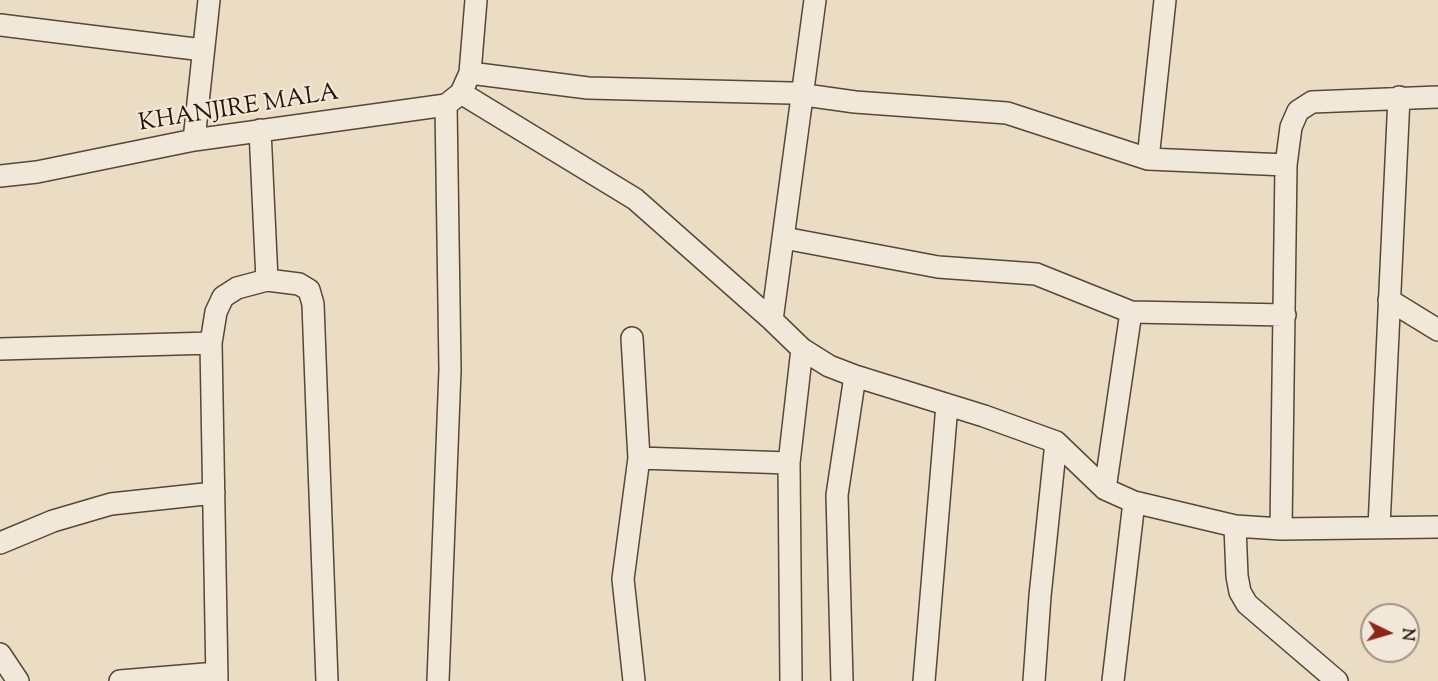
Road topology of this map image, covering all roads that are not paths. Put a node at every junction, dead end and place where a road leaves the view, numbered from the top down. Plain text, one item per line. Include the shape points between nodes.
1 (209, 0) edge
2 (476, 0) edge
3 (815, 0) edge
4 (1165, 0) edge
5 (0, 25) edge
6 (203, 50) junction
7 (470, 73) junction
8 (803, 94) junction
9 (1399, 97) junction
10 (1438, 97) edge
11 (453, 99) junction
12 (260, 130) junction
13 (194, 140) junction
14 (1148, 159) junction
15 (1286, 165) junction
16 (0, 176) edge
17 (784, 238) junction
18 (267, 280) junction
19 (1389, 300) junction
20 (1131, 312) junction
21 (1285, 315) junction
22 (772, 320) junction
23 (1438, 330) edge
24 (632, 338) dead end
25 (211, 343) junction
26 (0, 349) edge
27 (802, 349) junction
28 (855, 376) junction
29 (947, 405) junction
30 (1056, 442) junction
31 (639, 458) junction
32 (789, 464) junction
33 (1105, 489) junction
34 (214, 493) junction
35 (1134, 502) junction
36 (1235, 526) junction
37 (1379, 527) junction
38 (1438, 527) edge
39 (1281, 529) junction
40 (0, 543) edge
41 (0, 654) edge
42 (217, 677) edge
43 (18, 681) edge
44 (120, 681) edge
45 (327, 681) edge
46 (438, 681) edge
47 (634, 681) edge
48 (791, 681) edge
49 (842, 681) edge
50 (924, 681) edge
51 (1034, 681) edge
52 (1113, 681) edge
53 (1337, 681) edge

1 - 6 street
2 - 7 street
3 - 8 street
4 - 14 street
5 - 6 street
6 - 13 street
7 - 8 street via 588,88
7 - 11 street
8 - 14 street via 855,102 1007,113
8 - 17 street
9 - 10 street
9 - 15 street via 1312,102 1298,111 1291,127
9 - 19 street
11 - 12 street, KHANJIRE MALA
11 - 22 street via 635,199
11 - 46 street via 450,370
12 - 13 street, KHANJIRE MALA
12 - 18 street
13 - 16 street, KHANJIRE MALA
14 - 15 street
15 - 21 street
17 - 20 street via 938,267 1036,274
17 - 22 street
18 - 25 street via 237,288 223,297
18 - 45 street via 299,284 309,290 313,304
19 - 23 street
19 - 37 street
20 - 21 street
20 - 33 street
21 - 39 street
22 - 27 street
24 - 31 street
25 - 26 street
25 - 34 street
27 - 28 street
27 - 32 street
28 - 29 street
28 - 49 street via 837,495
29 - 30 street
29 - 50 street
30 - 33 street
30 - 51 street
31 - 32 street
31 - 47 street via 623,579
32 - 48 street
33 - 35 street
34 - 40 street via 111,504 53,521
34 - 42 street
35 - 36 street
35 - 52 street
36 - 39 street
36 - 53 street via 1237,576 1243,598
37 - 38 street
37 - 39 street
41 - 43 street
42 - 44 street

